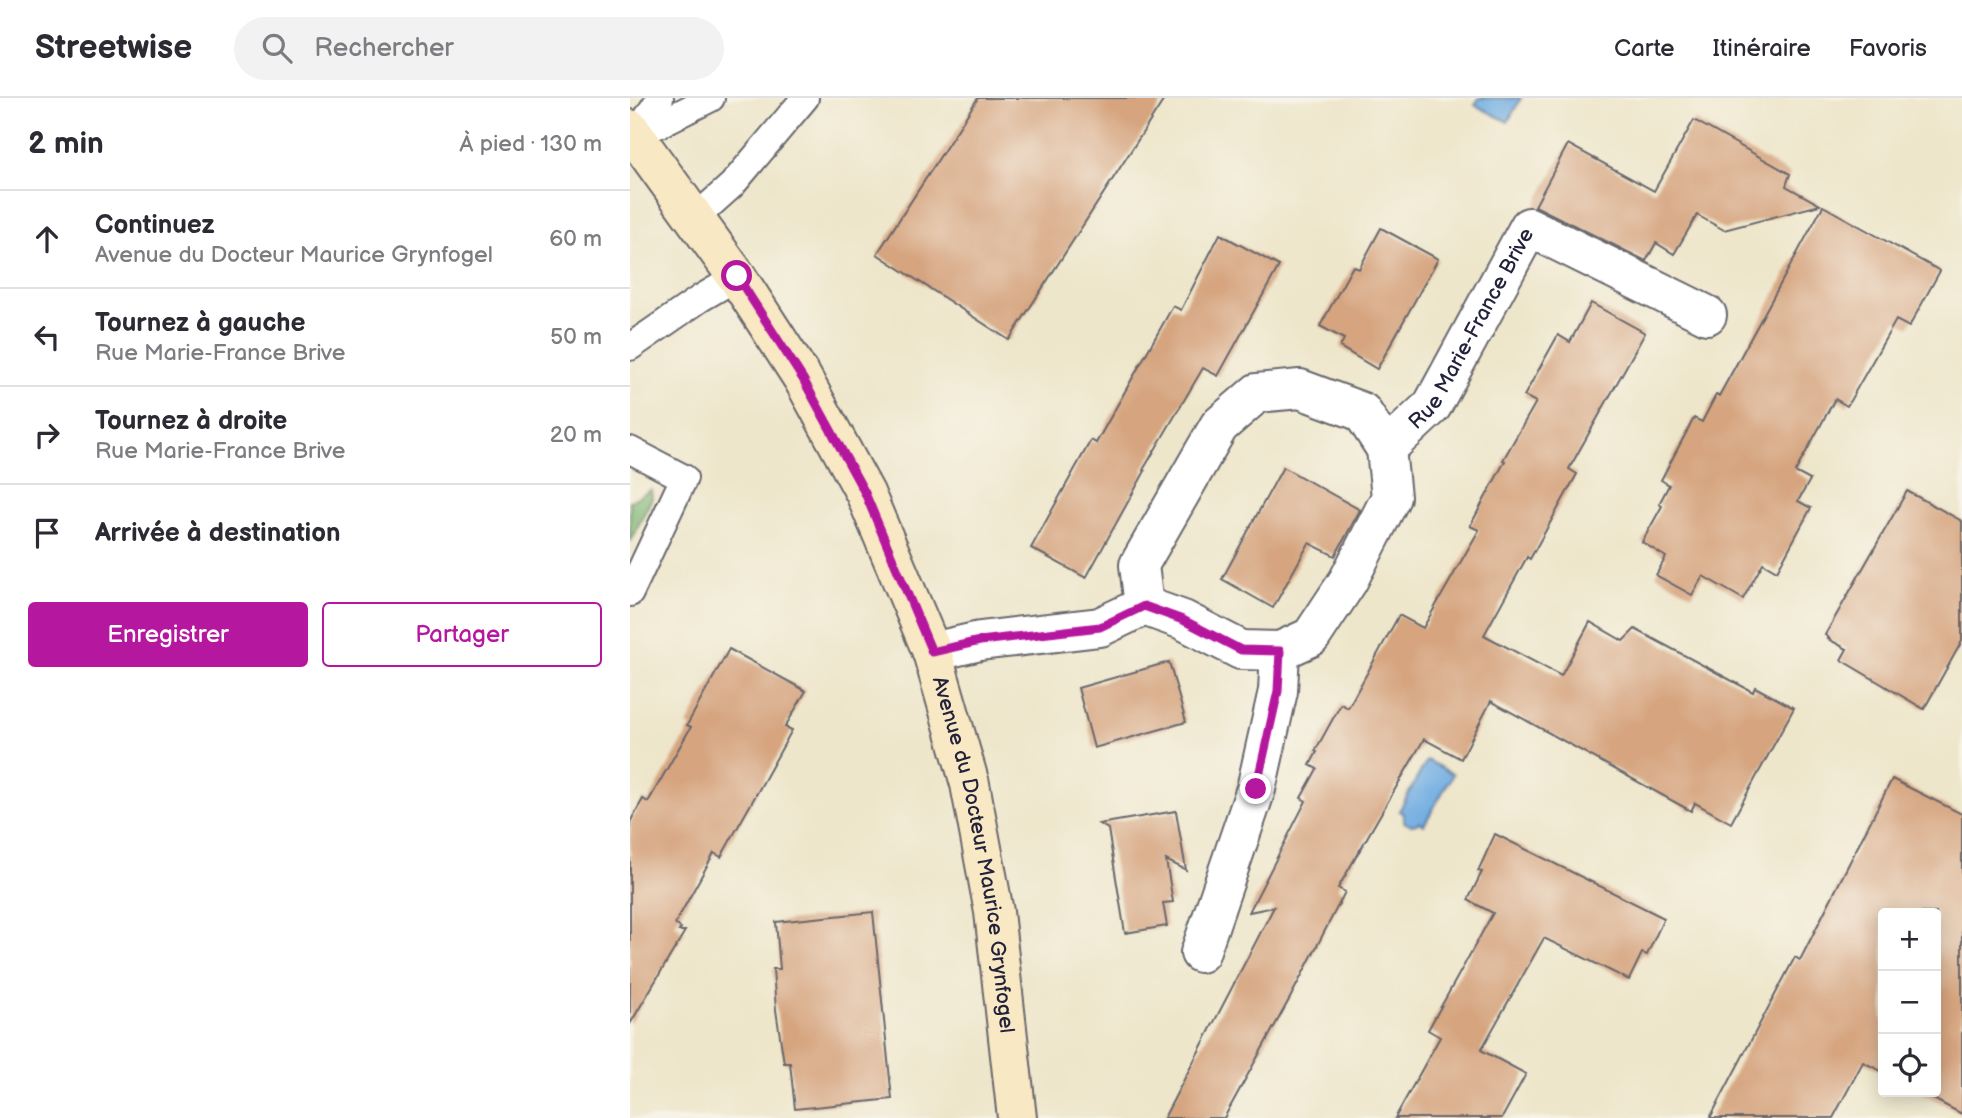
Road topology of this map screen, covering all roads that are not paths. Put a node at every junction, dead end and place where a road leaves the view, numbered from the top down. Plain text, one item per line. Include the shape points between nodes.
1 (660, 98) edge
2 (711, 98) edge
3 (805, 98) edge
4 (632, 133) edge
5 (694, 219) junction
6 (737, 276) junction
7 (1707, 315) dead end
8 (630, 346) edge
9 (1386, 449) junction
10 (630, 450) edge
11 (630, 593) edge
12 (1144, 606) junction
13 (1280, 651) junction
14 (932, 652) junction
15 (1199, 953) dead end
16 (1017, 1118) edge

1 - 4 lane
2 - 4 lane
3 - 5 lane via 732,185
4 - 5 street, Avenue du Docteur Maurice Grynfogel
5 - 6 street, Avenue du Docteur Maurice Grynfogel
6 - 8 lane
6 - 14 street, Avenue du Docteur Maurice Grynfogel via 803,379 865,493
7 - 9 street, Rue Marie-France Brive via 1529,227 1432,407
9 - 12 street, Rue Marie-France Brive via 1362,411 1300,389 1257,393 1219,426 1139,565
9 - 13 street, Rue Marie-France Brive via 1391,497 1348,581 1311,637
10 - 11 lane via 684,478
12 - 13 street, Rue Marie-France Brive via 1241,650
12 - 14 street via 1100,627 980,641
13 - 15 street via 1278,691 1256,789
14 - 16 street, Avenue du Docteur Maurice Grynfogel via 970,784 994,912

